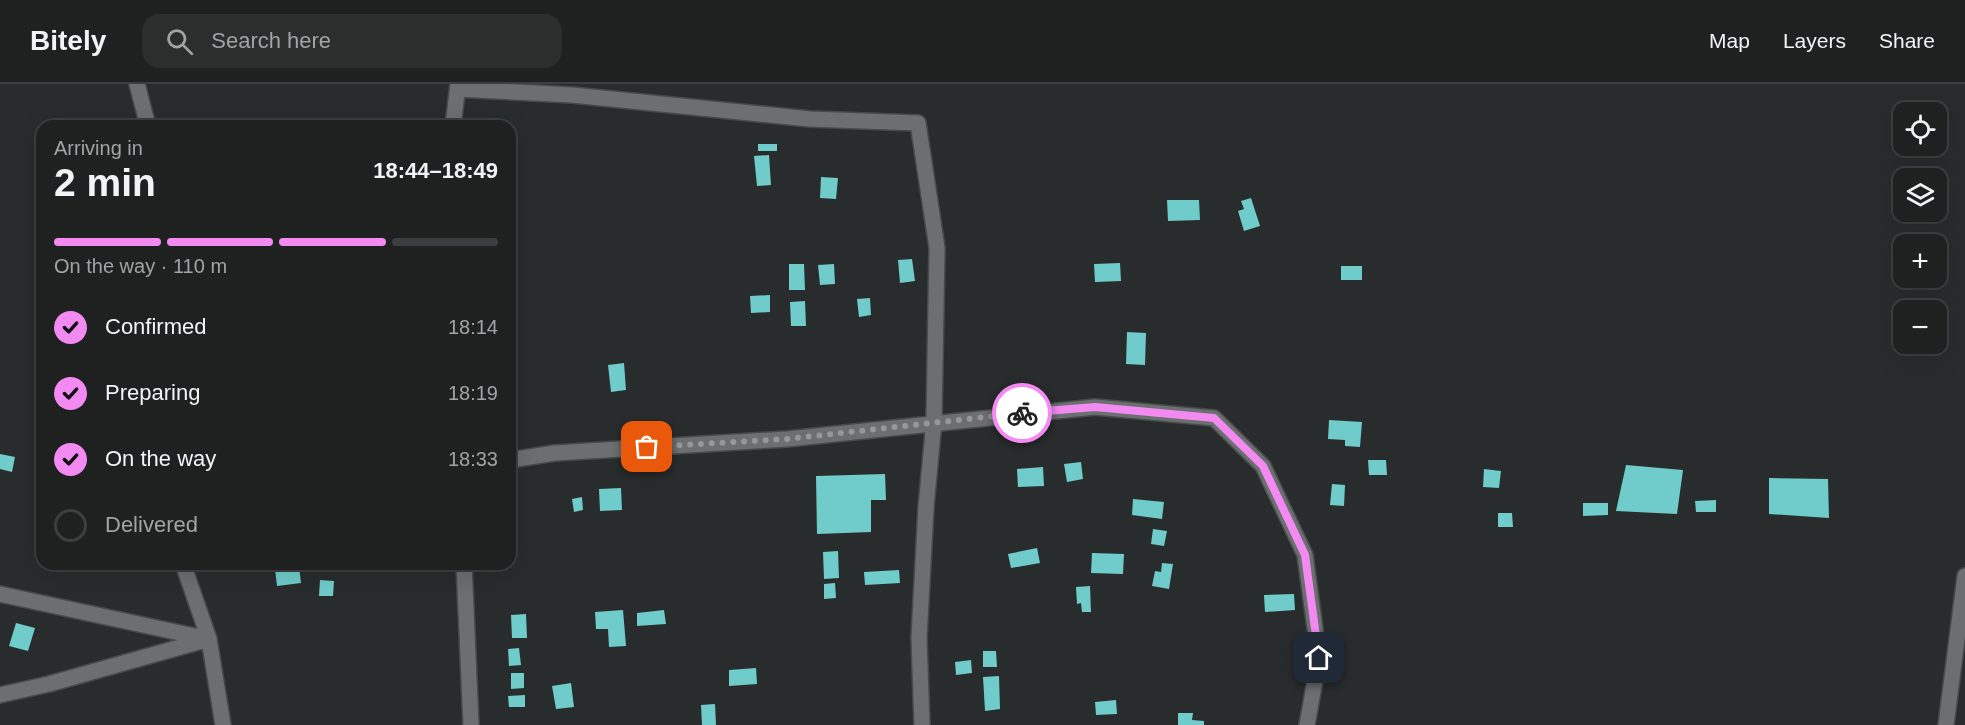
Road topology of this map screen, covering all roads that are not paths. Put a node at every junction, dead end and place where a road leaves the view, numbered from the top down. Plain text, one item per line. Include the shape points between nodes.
1 (137, 84) edge
2 (458, 86) edge
3 (146, 120) edge
4 (454, 120) edge
5 (934, 421) junction
6 (516, 459) edge
7 (185, 570) edge
8 (464, 570) edge
9 (1965, 576) edge
10 (0, 594) edge
11 (209, 639) junction
12 (0, 695) edge
13 (223, 725) edge
14 (471, 725) edge
15 (922, 725) edge
16 (1307, 725) edge
17 (1946, 725) edge

1 - 3 street
2 - 4 street
2 - 5 street via 810,119 918,123 937,248
5 - 6 street via 787,439 555,453
5 - 15 street via 919,638
5 - 16 street via 1095,407 1214,418 1263,466 1305,555 1319,658
7 - 11 street
8 - 14 street
9 - 17 street
10 - 11 street
11 - 12 street
11 - 13 street

